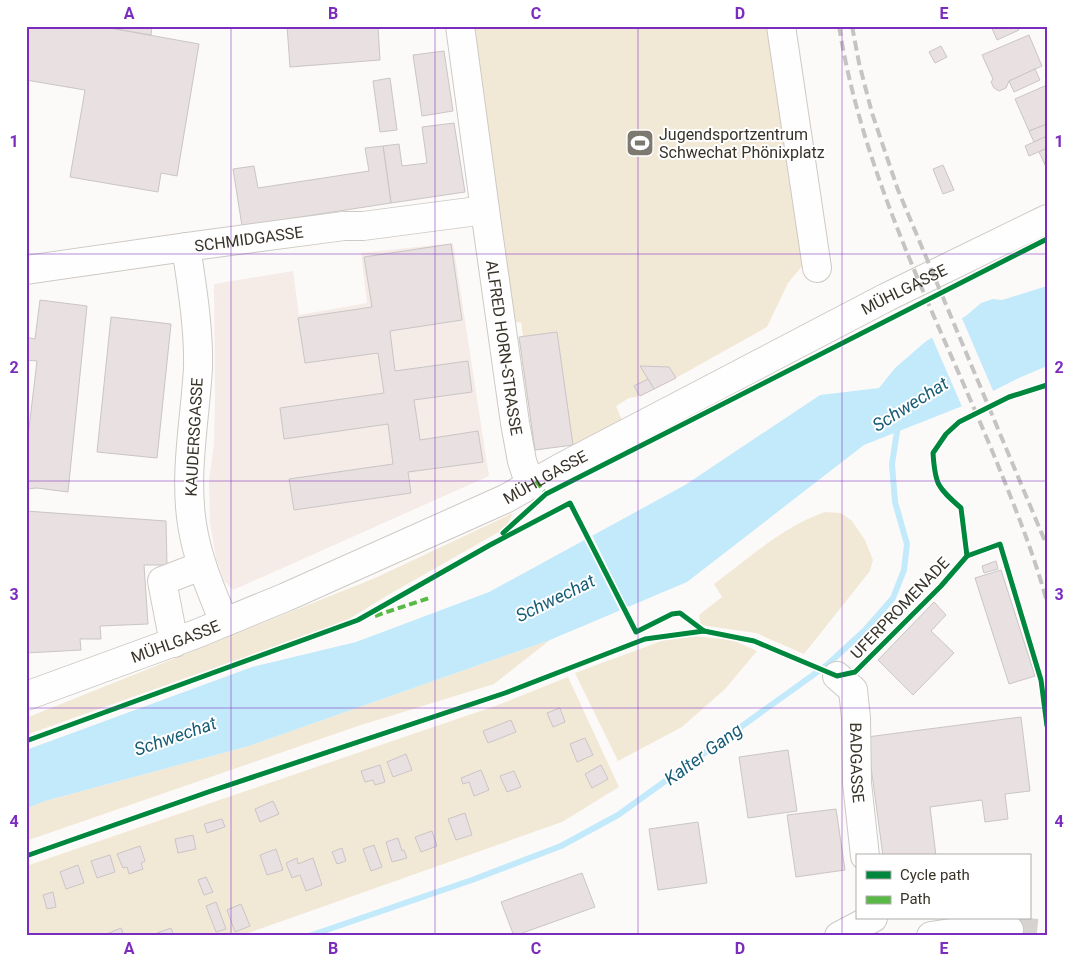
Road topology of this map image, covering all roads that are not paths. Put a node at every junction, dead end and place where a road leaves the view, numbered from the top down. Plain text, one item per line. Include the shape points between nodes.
1 (460, 26) edge
2 (781, 26) edge
3 (478, 210) junction
4 (1047, 219) edge
5 (186, 247) junction
6 (817, 268) dead end
7 (26, 270) edge
8 (530, 484) junction
9 (202, 566) junction
10 (224, 622) junction
11 (174, 643) junction
12 (837, 676) dead end
13 (26, 696) edge
14 (865, 854) edge
15 (869, 920) edge
16 (1019, 928) tunnel mouth
17 (839, 936) edge
18 (931, 936) edge

1 - 3 street, ALFRED HORN-STRASSE
2 - 6 street
3 - 5 street, SCHMIDGASSE
3 - 8 street, ALFRED HORN-STRASSE via 522,461
4 - 8 street, MÜHLGASSE via 887,297
5 - 7 street, SCHMIDGASSE
5 - 9 street, KAUDERSGASSE via 198,366 189,488 192,525
8 - 10 street, MÜHLGASSE via 454,522
9 - 10 street, KAUDERSGASSE
9 - 11 street via 162,581
10 - 11 street, MÜHLGASSE
11 - 13 street, MÜHLGASSE
12 - 14 street, BADGASSE via 853,690 856,783
15 - 17 street
16 - 18 street

